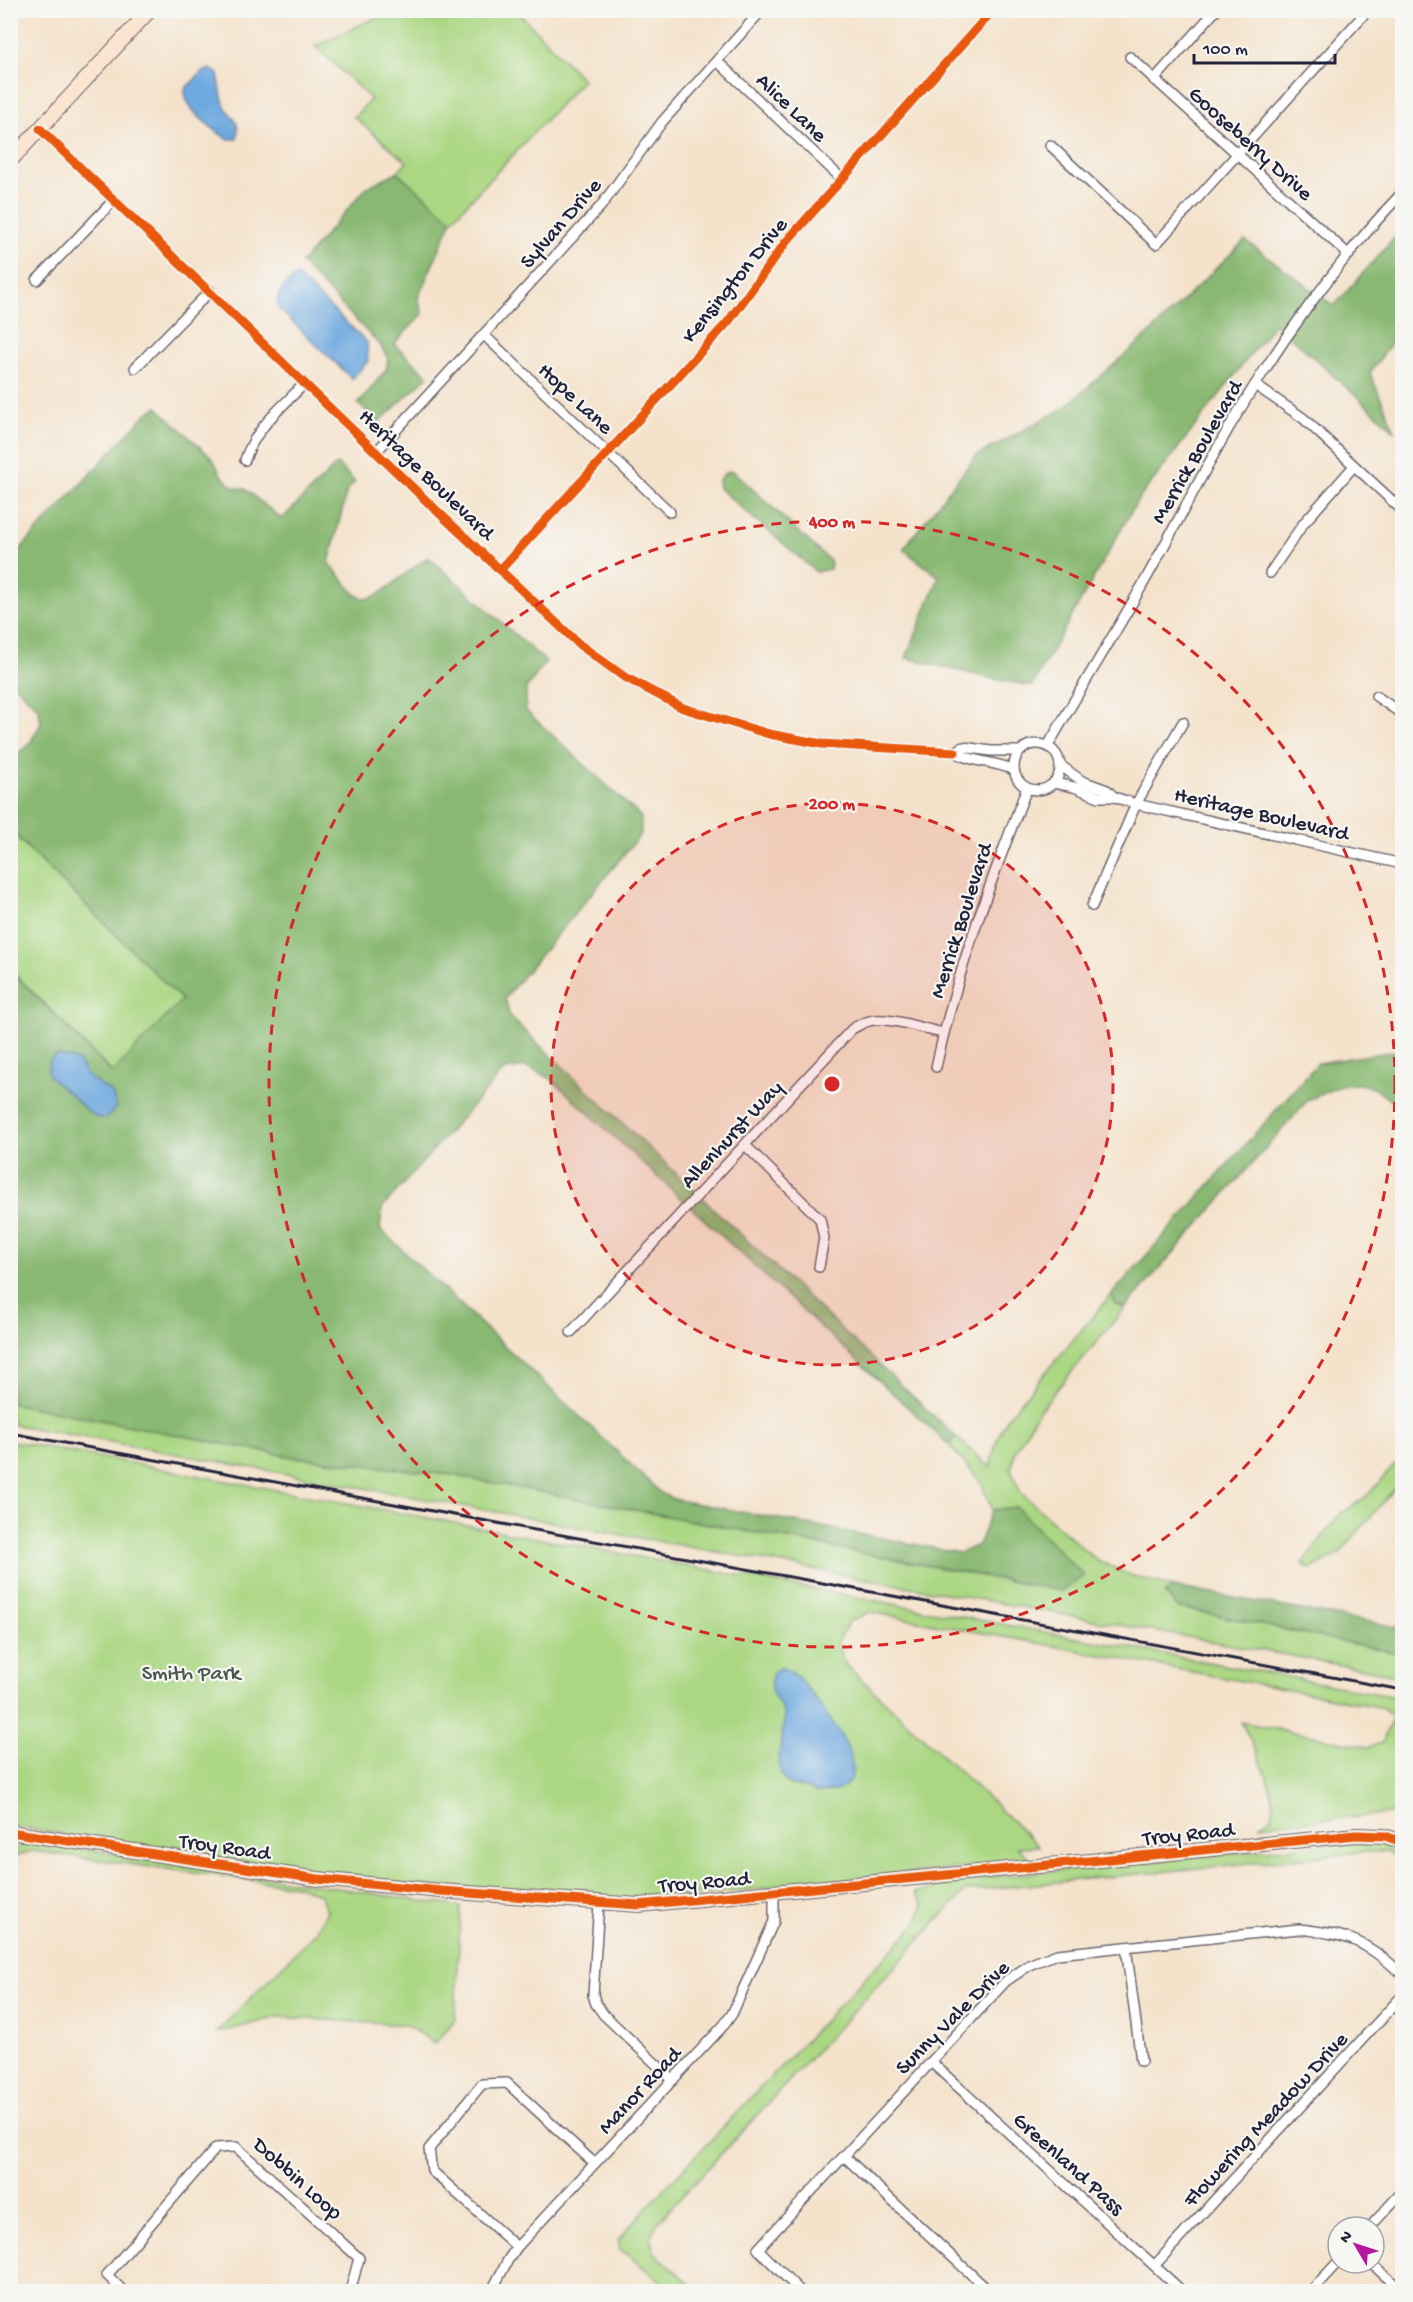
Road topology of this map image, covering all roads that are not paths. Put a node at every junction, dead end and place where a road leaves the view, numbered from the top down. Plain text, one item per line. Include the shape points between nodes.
1 (150, 10) edge
2 (762, 10) edge
3 (993, 10) edge
4 (1216, 10) edge
5 (1368, 10) edge
6 (1130, 57) dead end
7 (717, 61) junction
8 (1154, 80) junction
9 (40, 129) junction
10 (1050, 145) dead end
11 (1237, 156) junction
12 (10, 161) edge
13 (842, 179) junction
14 (1402, 193) edge
15 (114, 200) junction
16 (1349, 255) junction
17 (37, 280) dead end
18 (210, 291) junction
19 (484, 335) junction
20 (135, 368) dead end
21 (305, 383) junction
22 (1255, 385) junction
23 (377, 451) junction
24 (608, 453) junction
25 (245, 460) dead end
26 (1354, 466) junction
27 (1402, 510) edge
28 (670, 512) dead end
29 (501, 569) junction
30 (1270, 573) dead end
31 (1376, 696) dead end
32 (1402, 714) edge
33 (1183, 722) dead end
34 (1048, 746) junction
35 (1019, 751) junction
36 (955, 752) junction
37 (1060, 765) junction
38 (1014, 770) junction
39 (1054, 783) junction
40 (1027, 788) junction
41 (1114, 797) junction
42 (1136, 804) junction
43 (1402, 864) edge
44 (1092, 906) dead end
45 (944, 1034) junction
46 (936, 1067) dead end
47 (746, 1145) junction
48 (819, 1267) dead end
49 (571, 1332) dead end
50 (10, 1832) edge
51 (1402, 1842) edge
52 (774, 1893) junction
53 (599, 1903) junction
54 (1126, 1947) junction
55 (1402, 1974) edge
56 (1402, 1996) edge
57 (1141, 2061) dead end
58 (931, 2062) junction
59 (673, 2080) junction
60 (844, 2156) junction
61 (594, 2163) junction
62 (1402, 2192) edge
63 (1381, 2215) edge
64 (517, 2247) junction
65 (1155, 2265) junction
66 (1326, 2275) edge
67 (1384, 2275) edge
68 (1402, 2291) edge
69 (124, 2292) edge
70 (350, 2292) edge
71 (491, 2292) edge
72 (801, 2292) edge
73 (990, 2292) edge
74 (1183, 2292) edge
75 (1310, 2292) edge

1 - 9 street
2 - 7 street, Sylvan Drive
3 - 13 street, Kensington Drive
4 - 8 street
5 - 11 street
6 - 8 street, Gooseberry Drive
7 - 13 street, Alice Lane
7 - 19 street, Sylvan Drive via 662,122 602,206
8 - 11 street, Gooseberry Drive
9 - 12 street
9 - 15 street, Heritage Boulevard
10 - 11 street via 1156,244
11 - 16 street, Gooseberry Drive
13 - 24 street, Kensington Drive via 786,242 728,322
14 - 16 street, Merrick Boulevard
15 - 17 street
15 - 18 street, Heritage Boulevard
16 - 22 street, Merrick Boulevard
18 - 20 street
18 - 21 street, Heritage Boulevard
19 - 23 street, Sylvan Drive
19 - 24 street, Hope Lane
21 - 23 street, Heritage Boulevard
21 - 25 street via 259,431
22 - 26 street via 1303,418
22 - 34 street, Merrick Boulevard
23 - 29 street, Heritage Boulevard
24 - 28 street, Hope Lane
24 - 29 street, Kensington Drive
26 - 27 street
26 - 30 street via 1303,524
29 - 36 street, Heritage Boulevard via 580,645 623,676 683,708 769,734 822,744
31 - 32 street
33 - 42 street
34 - 35 street via 1033,743
34 - 37 street via 1057,754
35 - 36 street, Heritage Boulevard via 963,747
35 - 38 street
36 - 38 street, Heritage Boulevard via 963,758
37 - 39 street
37 - 41 street, Heritage Boulevard
38 - 40 street
39 - 40 street via 1044,789
39 - 41 street, Heritage Boulevard via 1099,797
40 - 45 street, Merrick Boulevard via 965,954
41 - 42 street, Heritage Boulevard
42 - 43 street, Heritage Boulevard
42 - 44 street
45 - 46 street, Merrick Boulevard
45 - 47 street, Allenhurst Way via 887,1020 863,1022 852,1029
47 - 48 street via 820,1219 824,1238
47 - 49 street, Allenhurst Way
50 - 53 street, Troy Road via 318,1879
51 - 52 street, Troy Road via 1385,1836 1356,1835
52 - 53 street, Troy Road via 664,1903
52 - 59 street, Manor Road via 774,1921 739,2002 724,2025
53 - 59 street via 593,1995 596,2004
54 - 55 street, Sunny Vale Drive via 1299,1929 1332,1932 1358,1940
54 - 57 street
54 - 58 street, Sunny Vale Drive via 1057,1954 1031,1964 1006,1981
56 - 65 street, Flowering Meadow Drive
58 - 60 street, Sunny Vale Drive
58 - 65 street, Greenland Pass
59 - 61 street, Manor Road
60 - 72 street, Sunny Vale Drive via 758,2249
60 - 73 street
61 - 64 street, Manor Road
61 - 64 street via 507,2083 482,2084 429,2150 432,2171
62 - 63 street
64 - 71 street, Manor Road
65 - 74 street, Greenland Pass
66 - 75 street
67 - 68 street
69 - 70 street, Dobbin Loop via 106,2275 216,2148 236,2147 359,2258

